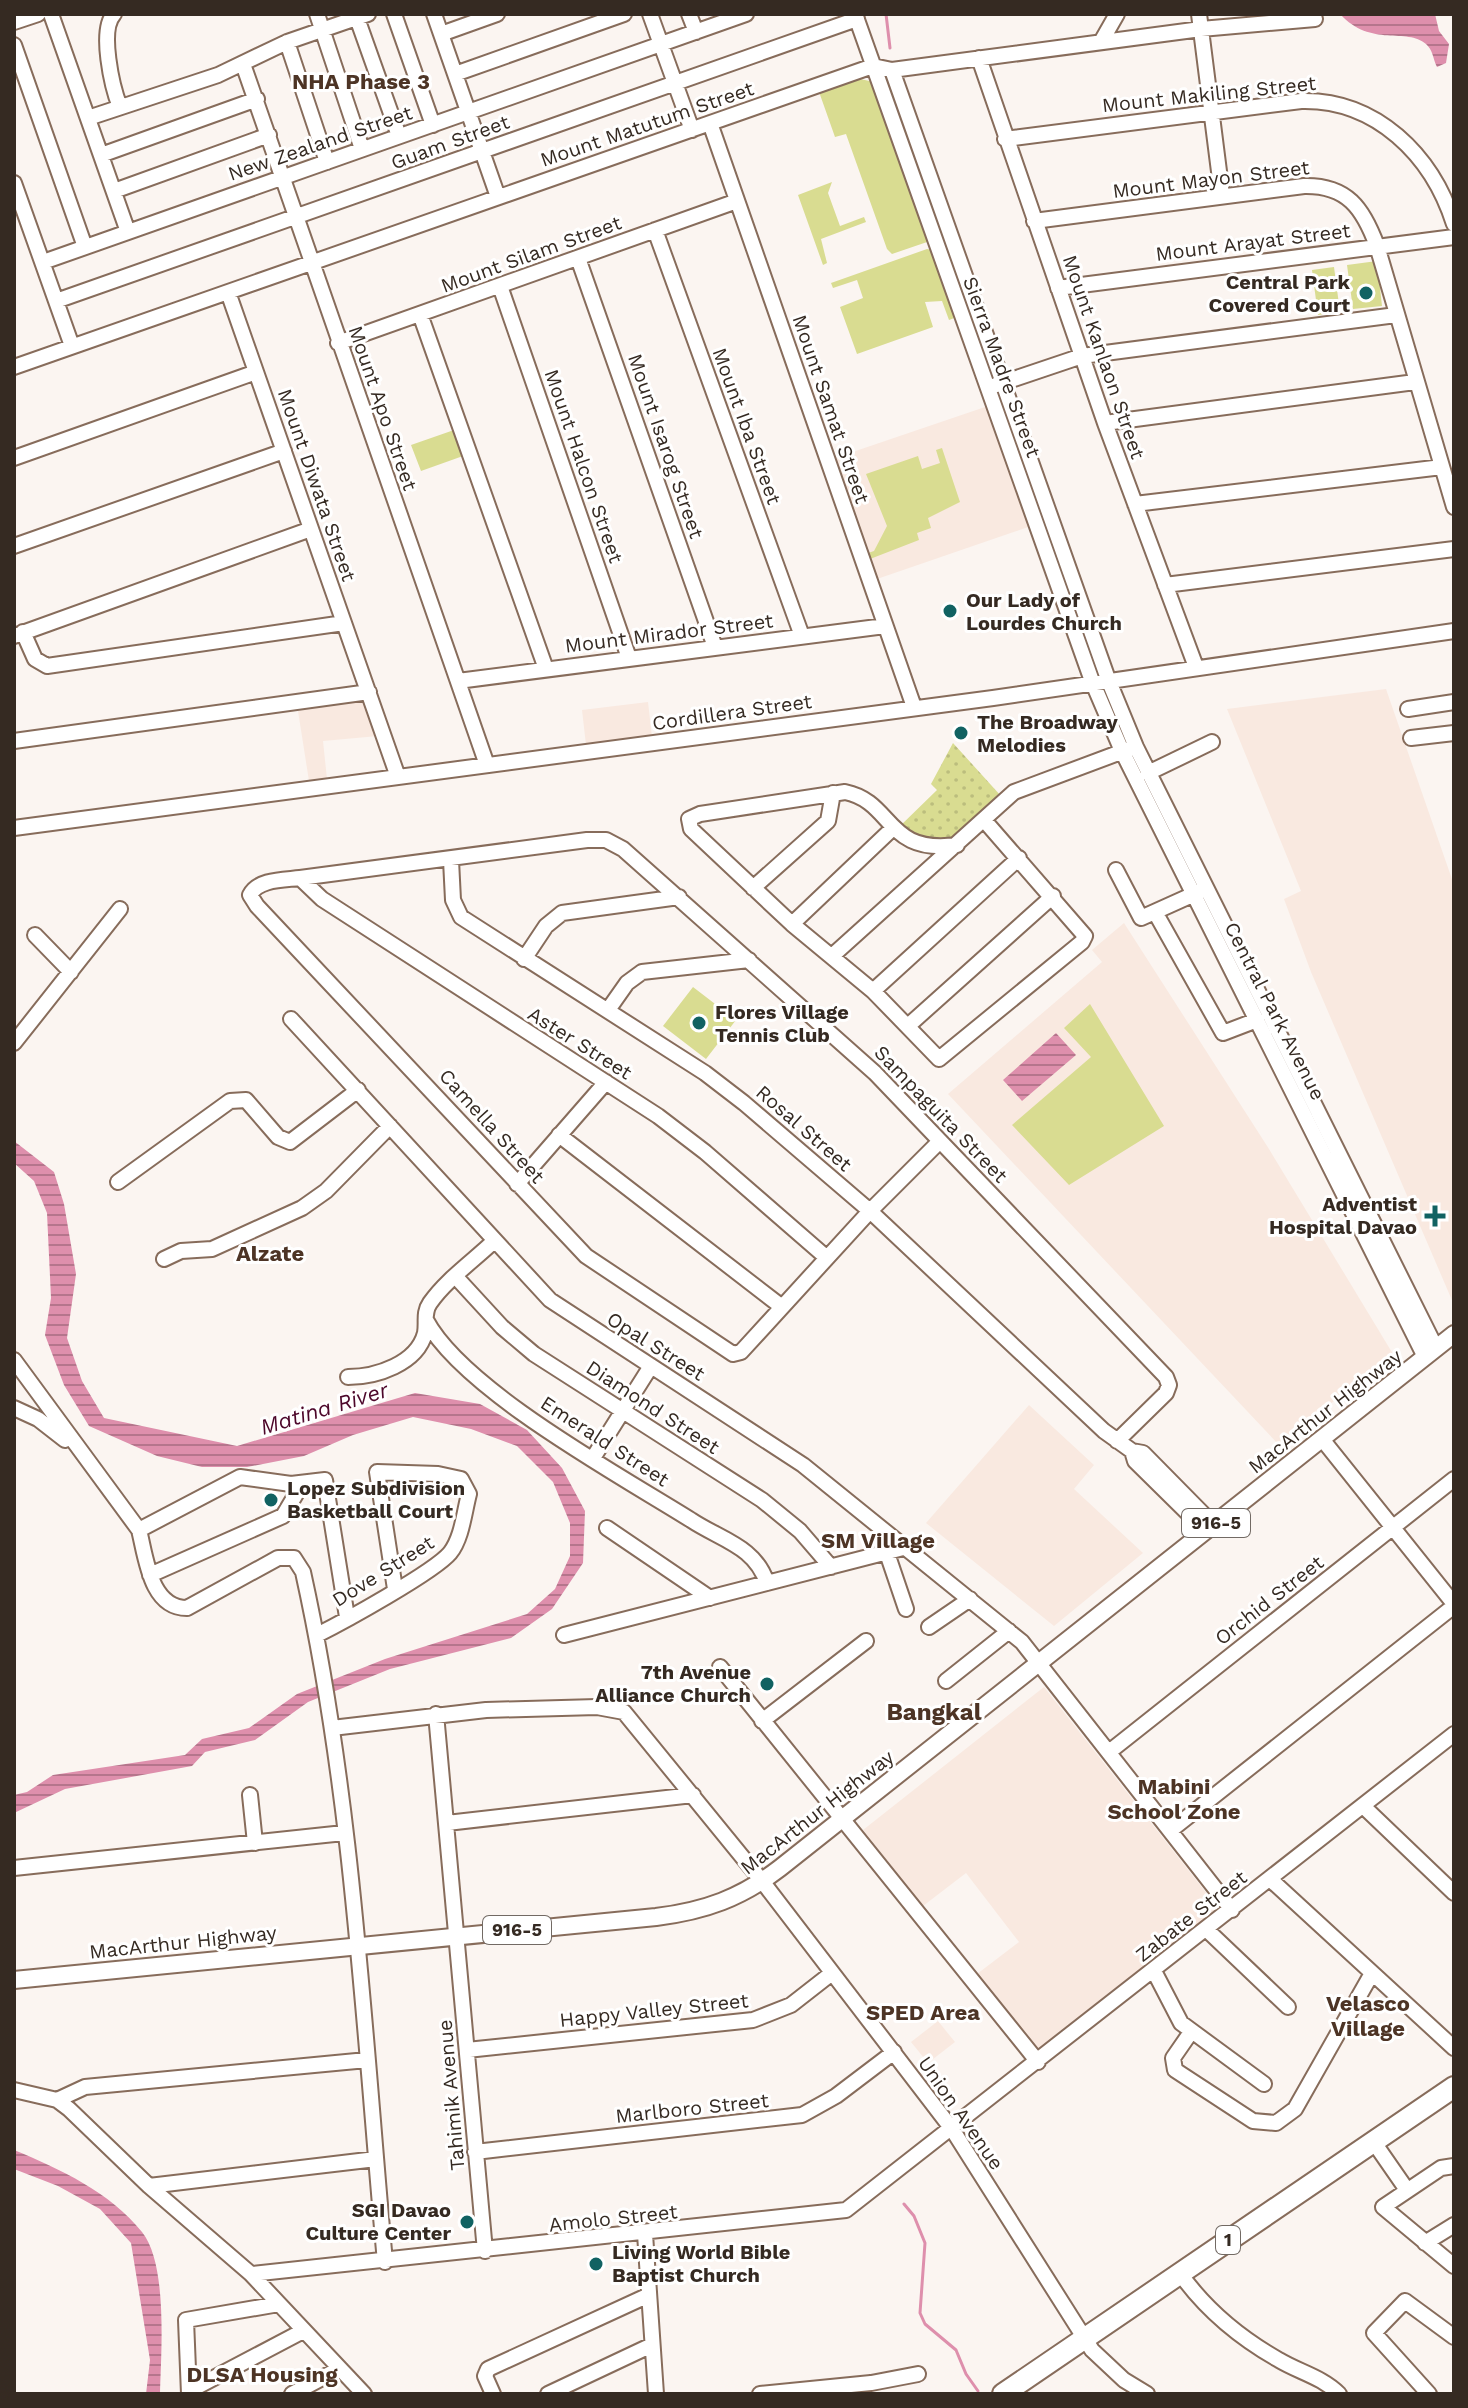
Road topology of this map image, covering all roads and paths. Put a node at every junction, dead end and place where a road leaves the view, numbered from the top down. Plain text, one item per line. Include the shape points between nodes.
1 (38, 14) edge
2 (51, 14) edge
3 (114, 14) edge
4 (317, 14) edge
5 (394, 14) edge
6 (434, 14) edge
7 (497, 14) edge
8 (624, 14) edge
9 (650, 14) edge
10 (689, 14) edge
11 (746, 14) edge
12 (1117, 14) edge
13 (363, 16) edge
14 (856, 16) edge
15 (730, 17) edge
16 (1315, 19) dead end
17 (14, 22) edge
18 (1200, 22) edge
19 (322, 30) junction
20 (696, 32) junction
21 (441, 34) junction
22 (287, 42) junction
23 (1101, 42) junction
24 (661, 44) junction
25 (14, 45) edge
26 (979, 58) junction
27 (243, 64) junction
28 (873, 66) junction
29 (892, 70) junction
30 (455, 74) junction
31 (675, 85) junction
32 (257, 99) junction
33 (120, 107) junction
34 (468, 112) junction
35 (1212, 112) junction
36 (88, 118) junction
37 (710, 123) junction
38 (433, 125) junction
39 (692, 130) junction
40 (269, 135) junction
41 (399, 136) junction
42 (1005, 139) junction
43 (362, 149) junction
44 (482, 151) junction
45 (101, 155) junction
46 (327, 162) junction
47 (283, 177) junction
48 (14, 183) edge
49 (114, 191) junction
50 (1222, 195) junction
51 (498, 197) junction
52 (737, 201) junction
53 (297, 218) junction
54 (1034, 221) junction
55 (1454, 224) edge
56 (655, 230) junction
57 (128, 232) junction
58 (1454, 237) edge
59 (1377, 246) junction
60 (85, 247) junction
61 (578, 258) junction
62 (43, 262) junction
63 (311, 263) junction
64 (500, 286) junction
65 (1058, 288) junction
66 (228, 292) junction
67 (56, 301) junction
68 (420, 314) junction
69 (1396, 315) junction
70 (338, 343) junction
71 (72, 346) junction
72 (1082, 356) junction
73 (14, 367) edge
74 (256, 372) junction
75 (1415, 382) junction
76 (1003, 383) junction
77 (988, 388) junction
78 (1105, 423) junction
79 (284, 451) junction
80 (14, 458) edge
81 (1442, 467) junction
82 (1135, 504) junction
83 (1454, 507) edge
84 (311, 529) junction
85 (14, 546) edge
86 (1454, 549) edge
87 (1165, 585) junction
88 (344, 623) junction
89 (885, 626) junction
90 (1454, 631) edge
91 (19, 634) edge
92 (802, 636) junction
93 (715, 647) junction
94 (629, 658) junction
95 (1196, 667) junction
96 (546, 669) junction
97 (1108, 679) junction
98 (458, 681) junction
99 (1092, 681) junction
100 (369, 692) junction
101 (1454, 702) edge
102 (914, 707) junction
103 (1408, 709) dead end
104 (1454, 733) edge
105 (1411, 738) dead end
106 (14, 741) edge
107 (1212, 742) dead end
108 (1129, 749) junction
109 (487, 765) junction
110 (1148, 773) junction
111 (398, 777) junction
112 (833, 793) junction
113 (984, 820) junction
114 (14, 828) edge
115 (892, 829) junction
116 (957, 845) junction
117 (1019, 858) junction
118 (451, 860) junction
119 (1116, 870) dead end
120 (300, 878) junction
121 (753, 888) junction
122 (1200, 891) junction
123 (1053, 896) junction
124 (679, 897) junction
125 (120, 909) dead end
126 (1155, 912) junction
127 (792, 924) junction
128 (35, 935) dead end
129 (832, 956) junction
130 (524, 959) junction
131 (749, 960) junction
132 (71, 972) junction
133 (873, 991) junction
134 (608, 1010) junction
135 (291, 1019) dead end
136 (1257, 1020) junction
137 (909, 1025) junction
138 (14, 1043) edge
139 (606, 1082) junction
140 (358, 1090) junction
141 (390, 1126) junction
142 (559, 1135) junction
143 (1322, 1135) junction
144 (940, 1141) junction
145 (118, 1182) dead end
146 (517, 1184) junction
147 (870, 1211) junction
148 (493, 1242) junction
149 (827, 1258) junction
150 (164, 1259) dead end
151 (456, 1277) junction
152 (782, 1307) junction
153 (426, 1320) junction
154 (1454, 1334) edge
155 (1430, 1353) junction
156 (14, 1360) edge
157 (651, 1366) junction
158 (348, 1377) dead end
159 (14, 1408) edge
160 (623, 1411) junction
161 (1322, 1439) junction
162 (1117, 1441) junction
163 (81, 1453) junction
164 (593, 1458) junction
165 (1454, 1479) edge
166 (302, 1484) junction
167 (1393, 1527) junction
168 (138, 1528) junction
169 (607, 1528) dead end
170 (1210, 1528) junction
171 (907, 1547) junction
172 (887, 1553) junction
173 (831, 1567) junction
174 (150, 1575) junction
175 (767, 1583) junction
176 (395, 1589) junction
177 (710, 1598) junction
178 (970, 1599) junction
179 (1454, 1605) edge
180 (906, 1609) dead end
181 (347, 1617) junction
182 (929, 1627) dead end
183 (1009, 1631) junction
184 (317, 1635) junction
185 (564, 1635) dead end
186 (866, 1641) dead end
187 (1038, 1663) junction
188 (720, 1667) dead end
189 (946, 1681) dead end
190 (436, 1714) junction
191 (762, 1721) junction
192 (332, 1728) junction
193 (1454, 1734) edge
194 (1109, 1752) junction
195 (250, 1795) dead end
196 (693, 1795) junction
197 (1363, 1806) junction
198 (843, 1817) junction
199 (447, 1823) junction
200 (1171, 1830) junction
201 (344, 1833) junction
202 (255, 1843) junction
203 (14, 1868) edge
204 (1271, 1880) junction
205 (762, 1881) junction
206 (1454, 1893) edge
207 (1232, 1910) junction
208 (1207, 1930) junction
209 (458, 1935) junction
210 (356, 1944) junction
211 (1154, 1971) junction
212 (832, 1973) junction
213 (1371, 1975) junction
214 (14, 1980) edge
215 (1288, 2007) dead end
216 (1191, 2032) junction
217 (1454, 2048) edge
218 (467, 2050) junction
219 (894, 2052) junction
220 (367, 2060) junction
221 (1038, 2062) junction
222 (1264, 2084) dead end
223 (1454, 2087) edge
224 (14, 2090) edge
225 (57, 2100) junction
226 (952, 2129) junction
227 (1373, 2141) junction
228 (475, 2152) junction
229 (376, 2159) junction
230 (1452, 2165) edge
231 (149, 2186) junction
232 (1407, 2190) junction
233 (1454, 2225) edge
234 (645, 2234) junction
235 (1425, 2243) junction
236 (485, 2251) junction
237 (385, 2262) junction
238 (1454, 2266) edge
239 (1179, 2272) junction
240 (251, 2274) junction
241 (649, 2295) junction
242 (279, 2304) junction
243 (303, 2331) junction
244 (1454, 2337) edge
245 (1084, 2339) junction
246 (652, 2345) junction
247 (339, 2369) junction
248 (918, 2374) dead end
249 (189, 2392) edge
250 (783, 2393) edge
251 (1335, 2393) edge
252 (292, 2394) edge
253 (364, 2394) edge
254 (493, 2394) edge
255 (548, 2394) edge
256 (656, 2394) edge
257 (760, 2394) edge
258 (1003, 2394) edge
259 (1147, 2394) edge
260 (1429, 2394) edge

1 - 17 street
2 - 36 street
3 - 33 street via 106,31
4 - 19 street
5 - 38 street
6 - 21 street
7 - 21 street
8 - 30 street
9 - 24 street
10 - 20 street
11 - 15 street, New Zealand Street
12 - 23 street
13 - 19 street
13 - 41 street
14 - 28 street, Sierra Madre Street
14 - 31 street, Guam Street
15 - 20 street, New Zealand Street
16 - 18 street
18 - 23 street
18 - 35 street
19 - 22 street
19 - 43 street
20 - 24 street, New Zealand Street
21 - 30 street
22 - 27 street
22 - 46 street
23 - 26 street
24 - 31 street
24 - 34 street, New Zealand Street
25 - 60 street
26 - 29 street
26 - 42 street, Mount Kanlaon Street
27 - 32 street, Mount Apo Street
27 - 33 street
28 - 29 street
28 - 37 street, Mount Matutum Street
28 - 77 street, Sierra Madre Street
29 - 76 street, Sierra Madre Street
30 - 34 street
31 - 39 street
31 - 44 street, Guam Street
32 - 40 street, Mount Apo Street
32 - 45 street
33 - 36 street
34 - 38 street, New Zealand Street
34 - 44 street
35 - 42 street, Mount Makiling Street
35 - 50 street
35 - 55 street, Mount Makiling Street via 1315,101 1362,112 1388,127 1424,164
36 - 45 street
37 - 39 street, Mount Matutum Street
37 - 52 street, Mount Samat Street
38 - 41 street, New Zealand Street
39 - 51 street, Mount Matutum Street
40 - 47 street, Mount Apo Street
40 - 49 street
41 - 43 street, New Zealand Street
42 - 54 street, Mount Kanlaon Street
43 - 46 street, New Zealand Street
44 - 51 street
44 - 53 street, Guam Street
45 - 49 street
46 - 47 street, New Zealand Street
47 - 53 street, Mount Apo Street
47 - 57 street, New Zealand Street
48 - 62 street
49 - 57 street
50 - 54 street, Mount Mayon Street
50 - 59 street, Mount Mayon Street via 1329,187 1356,203
51 - 63 street, Mount Matutum Street
52 - 56 street, Mount Silam Street
52 - 89 street, Mount Samat Street
53 - 63 street, Mount Apo Street
53 - 67 street, Guam Street
54 - 65 street, Mount Kanlaon Street
56 - 61 street, Mount Silam Street
56 - 92 street, Mount Iba Street
57 - 60 street, New Zealand Street
58 - 59 street, Mount Arayat Street
59 - 65 street, Mount Arayat Street
59 - 69 street, Mount Mayon Street
60 - 62 street, New Zealand Street
61 - 64 street, Mount Silam Street
61 - 93 street, Mount Isarog Street
62 - 67 street
63 - 66 street, Mount Matutum Street
63 - 70 street, Mount Apo Street
64 - 68 street, Mount Silam Street
64 - 94 street, Mount Halcon Street
65 - 72 street, Mount Kanlaon Street
66 - 71 street, Mount Matutum Street
66 - 74 street, Mount Diwata Street
67 - 71 street
68 - 70 street, Mount Silam Street
68 - 96 street
69 - 72 street
69 - 75 street, Mount Mayon Street
70 - 98 street, Mount Apo Street
71 - 73 street, Mount Matutum Street
72 - 76 street
72 - 78 street, Mount Kanlaon Street
74 - 79 street, Mount Diwata Street
74 - 80 street
75 - 78 street
75 - 81 street, Mount Mayon Street
76 - 77 street
76 - 97 street, Sierra Madre Street
77 - 99 street, Sierra Madre Street
78 - 82 street, Mount Kanlaon Street
79 - 84 street, Mount Diwata Street
79 - 85 street
81 - 82 street
81 - 83 street, Mount Mayon Street
82 - 87 street, Mount Kanlaon Street
84 - 88 street, Mount Diwata Street
84 - 91 street
86 - 87 street
87 - 95 street, Mount Kanlaon Street
88 - 91 street via 47,666 38,663
88 - 100 street, Mount Diwata Street
89 - 92 street, Mount Mirador Street
89 - 102 street, Mount Samat Street
90 - 95 street, Cordillera Street
92 - 93 street, Mount Mirador Street
93 - 94 street, Mount Mirador Street
94 - 96 street, Mount Mirador Street
95 - 97 street, Cordillera Street
96 - 98 street, Mount Mirador Street
97 - 99 street, Cordillera Street
97 - 108 street, Central Park Avenue
98 - 109 street, Mount Apo Street
99 - 102 street, Cordillera Street
99 - 108 street, Central Park Avenue
100 - 106 street
100 - 111 street, Mount Diwata Street
101 - 103 street
102 - 109 street, Cordillera Street
104 - 105 street
107 - 110 street
108 - 110 street, Central Park Avenue
108 - 113 street via 1014,792
108 - 122 street, Central Park Avenue
109 - 111 street, Cordillera Street
110 - 122 street, Central Park Avenue
111 - 114 street, Cordillera Street
112 - 115 street via 857,794
112 - 121 street via 828,821
112 - 121 street via 689,819 691,829
113 - 116 street
113 - 117 street
115 - 116 street via 920,845
115 - 127 street
116 - 129 street
117 - 123 street
117 - 133 street
118 - 120 street
118 - 124 street, Sampaguita Street via 606,840
118 - 130 street, Rosal Street via 457,912
119 - 126 street via 1141,918
120 - 139 street, Aster Street via 335,907
120 - 146 street, Camella Street via 261,884 250,895
121 - 127 street
122 - 126 street
122 - 136 street, Central Park Avenue
122 - 143 street, Central Park Avenue
123 - 137 street
123 - 137 street via 1085,936 1082,942 939,1059
124 - 130 street via 562,913 546,926
124 - 131 street, Sampaguita Street
125 - 132 street
126 - 136 street via 1221,1031 1226,1034
127 - 129 street
128 - 132 street
129 - 133 street
130 - 134 street, Rosal Street
131 - 134 street via 642,972
131 - 144 street, Sampaguita Street via 875,1073
132 - 138 street
133 - 137 street
134 - 147 street, Rosal Street via 723,1086
135 - 140 street, Opal Street
136 - 143 street, Central Park Avenue
139 - 142 street
139 - 149 street, Aster Street via 705,1152
140 - 141 street, Opal Street
140 - 145 street via 290,1142 278,1137 246,1100 230,1101
141 - 148 street, Opal Street
141 - 150 street via 302,1208 212,1249 181,1251
142 - 146 street
142 - 152 street
143 - 155 street, Central Park Avenue
144 - 147 street
144 - 162 street, Sampaguita Street via 1168,1381 1166,1393
146 - 152 street, Camella Street via 586,1256 736,1354
147 - 149 street
147 - 162 street, Rosal Street
148 - 151 street
148 - 157 street, Opal Street via 550,1300
149 - 152 street
151 - 153 street via 432,1300
151 - 160 street, Diamond Street via 517,1342
153 - 158 street via 422,1342 407,1359 377,1373
153 - 164 street, Emerald Street via 484,1385
154 - 155 main road, MacArthur Highway / 916-5
155 - 161 main road, MacArthur Highway / 916-5
156 - 163 street
157 - 160 street
157 - 171 street, Opal Street via 785,1452
159 - 163 street via 38,1419
160 - 164 street
160 - 173 street, Diamond Street via 785,1518
161 - 167 street
161 - 170 main road, MacArthur Highway / 916-5
162 - 170 street, Rosal Street
163 - 168 street
164 - 175 street, Emerald Street via 700,1527 743,1548 762,1566
165 - 167 street, Orchid Street
166 - 168 street via 240,1477
166 - 174 street via 283,1516
166 - 181 street via 325,1480
167 - 179 street
167 - 194 street, Orchid Street
168 - 174 street
169 - 177 street
170 - 187 main road, MacArthur Highway / 916-5
171 - 172 street
171 - 178 street, Opal Street
172 - 173 street
172 - 180 street
173 - 175 street
174 - 184 street via 165,1601 183,1608 262,1565 294,1558 303,1572
175 - 177 street
176 - 176 street, Dove Street via 449,1554 457,1539 468,1487 453,1476 377,1472
176 - 181 street, Dove Street
177 - 185 street
178 - 182 street
178 - 183 street, Opal Street
179 - 200 street
181 - 184 street, Dove Street
183 - 187 street, Opal Street
183 - 189 street
184 - 192 street
186 - 191 street
187 - 194 street, Opal Street
187 - 198 main road, MacArthur Highway / 916-5
188 - 191 street
190 - 192 street
190 - 196 street, Union Avenue via 618,1709
190 - 199 street, Tahimik Avenue
191 - 198 street
192 - 201 street
193 - 197 street, Zabate Street
194 - 200 street, Opal Street
195 - 202 street
196 - 199 street
196 - 205 street, Union Avenue
197 - 204 street, Zabate Street
197 - 206 street
198 - 205 main road, MacArthur Highway / 916-5
198 - 221 street
199 - 209 street, Tahimik Avenue
200 - 207 street, Opal Street
201 - 202 street
201 - 210 street
202 - 203 street
204 - 207 street, Zabate Street
204 - 213 street
205 - 209 main road, MacArthur Highway / 916-5 via 731,1899 687,1913
205 - 212 street, Union Avenue
207 - 208 street, Zabate Street
208 - 211 street, Zabate Street
208 - 215 street
209 - 210 main road, MacArthur Highway / 916-5
209 - 218 street, Tahimik Avenue
210 - 214 main road, MacArthur Highway / 916-5
210 - 220 street
211 - 216 street via 1175,2015
211 - 221 street, Zabate Street
212 - 218 street, Happy Valley Street via 791,2005 753,2020
212 - 219 street, Union Avenue
213 - 216 street via 1295,2109 1276,2123 1253,2121 1175,2070 1173,2058
213 - 217 street
216 - 222 street
218 - 228 street, Tahimik Avenue
219 - 226 street, Union Avenue
219 - 228 street, Marlboro Street via 802,2115
220 - 225 street via 85,2087
220 - 229 street
221 - 226 street, Zabate Street
223 - 227 highway, 1
224 - 225 street
225 - 231 street
226 - 234 street, Amolo Street via 846,2210
226 - 245 street, Union Avenue
227 - 232 street
227 - 239 highway, 1
228 - 236 street, Tahimik Avenue
229 - 231 street
229 - 237 street
230 - 232 street
231 - 240 street
232 - 235 street via 1383,2207
233 - 235 street
234 - 236 street, Amolo Street
234 - 241 street
235 - 238 street
236 - 237 street, Amolo Street
237 - 240 street, Amolo Street
239 - 245 highway, 1
239 - 251 street via 1236,2331
240 - 242 street
241 - 246 street
241 - 254 street via 486,2372
242 - 243 street
242 - 249 street via 186,2320
243 - 247 street
243 - 249 street
244 - 260 street via 1405,2301 1374,2333
245 - 258 highway, 1
245 - 259 street, Union Avenue via 1114,2372
246 - 255 street
246 - 256 street
247 - 252 street
247 - 253 street
248 - 250 street
250 - 257 street

